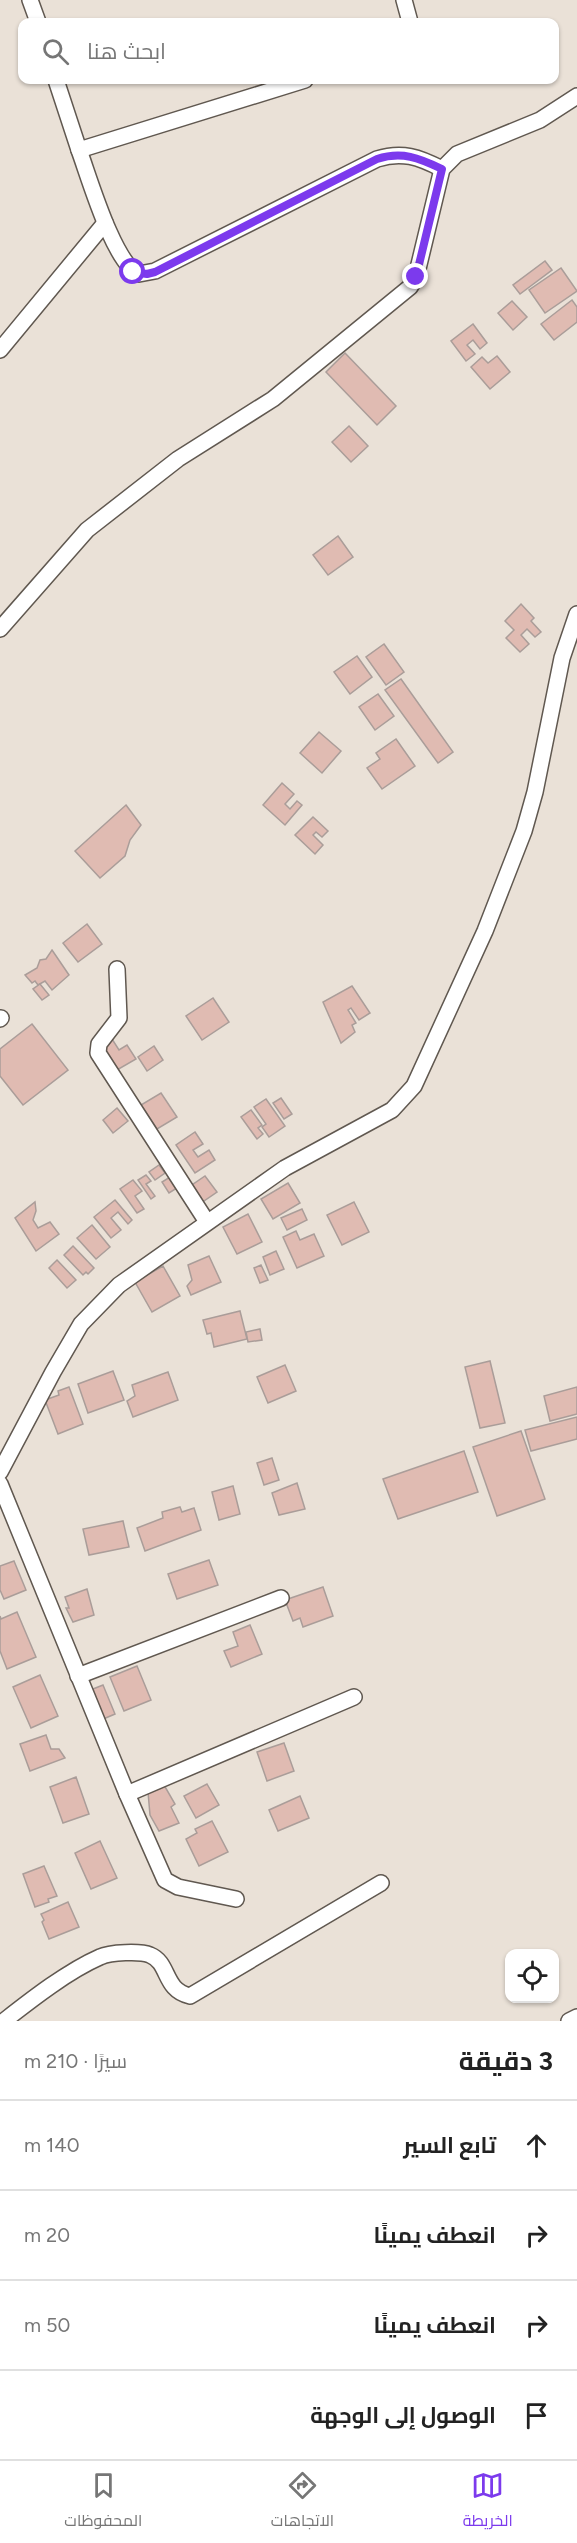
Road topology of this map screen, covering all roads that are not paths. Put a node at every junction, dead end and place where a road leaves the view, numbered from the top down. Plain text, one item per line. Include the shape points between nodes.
1 (30, 0) edge
2 (404, 0) edge
3 (37, 18) edge
4 (409, 18) edge
5 (57, 84) edge
6 (292, 84) edge
7 (577, 96) edge
8 (79, 150) junction
9 (442, 169) junction
10 (105, 223) junction
11 (0, 350) edge
12 (577, 614) edge
13 (0, 629) edge
14 (117, 969) dead end
15 (207, 1222) junction
16 (0, 1472) edge
17 (0, 1484) edge
18 (282, 1598) dead end
19 (78, 1676) junction
20 (354, 1697) dead end
21 (127, 1794) junction
22 (381, 1883) dead end
23 (236, 1899) dead end
24 (577, 2017) edge
25 (4, 2021) edge
26 (569, 2021) edge

1 - 3 street
2 - 4 street
5 - 8 street
6 - 8 street
7 - 9 street via 540,120 457,154
8 - 10 street
9 - 10 street via 407,154 377,159 147,274 128,267
9 - 13 street via 416,277 410,287 273,399 178,459 87,530
10 - 11 street
12 - 15 street via 562,658 524,831 485,931 414,1086 386,1114 285,1168
14 - 15 street via 119,1018 99,1044 98,1053
15 - 16 street via 119,1284 81,1324
17 - 19 street
18 - 19 street
19 - 21 street
20 - 21 street
21 - 23 street via 165,1880 178,1887
22 - 25 street via 190,1996 173,1987 150,1954 107,1954
24 - 26 street

